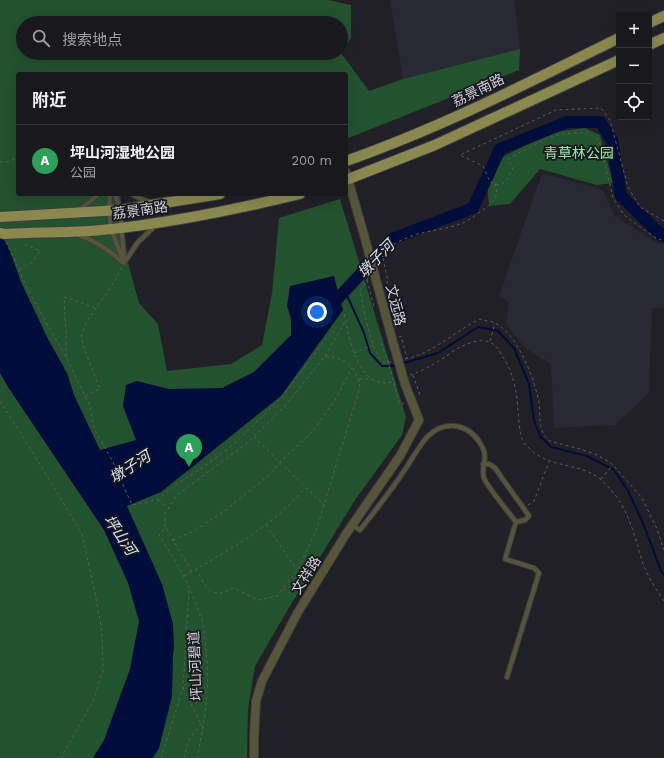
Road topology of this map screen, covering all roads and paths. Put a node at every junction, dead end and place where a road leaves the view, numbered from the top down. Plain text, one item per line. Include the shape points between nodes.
1 (664, 16) edge
2 (652, 22) edge
3 (664, 38) edge
4 (616, 39) edge
5 (652, 44) edge
6 (616, 61) edge
7 (16, 159) edge
8 (348, 160) edge
9 (0, 162) edge
10 (348, 177) edge
11 (348, 180) edge
12 (495, 184) junction
13 (96, 196) edge
14 (110, 196) edge
15 (116, 196) edge
16 (135, 196) edge
17 (208, 196) edge
18 (292, 196) edge
19 (162, 204) junction
20 (120, 210) junction
21 (109, 211) junction
22 (73, 213) junction
23 (0, 217) edge
24 (664, 221) edge
25 (159, 222) junction
26 (122, 227) junction
27 (111, 229) junction
28 (70, 231) junction
29 (3, 235) edge
30 (19, 241) dead end
31 (664, 241) edge
32 (383, 257) junction
33 (378, 261) dead end
34 (124, 264) junction
35 (18, 269) junction
36 (373, 275) junction
37 (366, 280) junction
38 (384, 284) dead end
39 (376, 305) dead end
40 (96, 309) junction
41 (344, 314) dead end
42 (346, 321) junction
43 (495, 324) junction
44 (337, 335) junction
45 (398, 337) dead end
46 (490, 342) junction
47 (381, 343) dead end
48 (374, 345) junction
49 (354, 353) junction
50 (325, 356) junction
51 (66, 357) junction
52 (407, 358) junction
53 (401, 360) dead end
54 (395, 361) dead end
55 (388, 362) junction
56 (352, 367) junction
57 (413, 374) junction
58 (359, 379) junction
59 (371, 379) junction
60 (404, 380) junction
61 (393, 381) junction
62 (85, 396) junction
63 (418, 396) dead end
64 (0, 401) edge
65 (405, 402) dead end
66 (419, 420) joint
67 (253, 437) junction
68 (280, 462) junction
69 (550, 462) junction
70 (483, 464) junction
71 (613, 465) junction
72 (600, 480) junction
73 (305, 488) junction
74 (157, 500) junction
75 (324, 505) junction
76 (169, 508) junction
77 (524, 508) junction
78 (516, 522) junction
79 (266, 525) junction
80 (352, 525) junction
81 (165, 528) junction
82 (173, 540) junction
83 (664, 550) edge
84 (196, 569) junction
85 (297, 571) junction
86 (192, 572) junction
87 (184, 576) junction
88 (190, 589) junction
89 (283, 589) junction
90 (304, 601) junction
91 (664, 601) edge
92 (507, 677) dead end
93 (183, 688) junction
94 (201, 724) junction
95 (203, 728) junction
96 (60, 758) edge
97 (161, 758) edge
98 (184, 758) edge
99 (197, 758) edge
100 (254, 758) edge

1 - 2 main road
3 - 5 main road
4 - 8 main road, 荔景南路 via 458,115
6 - 10 main road via 435,146
7 - 9 path
11 - 36 street, 文远路, bridge
12 - 24 path via 490,182 483,166 460,155 556,110 601,108 610,120 628,187 640,207
12 - 31 path via 501,185 508,178 512,168 508,158 561,134 587,132 599,140 613,198 624,214 654,237
12 - 32 path via 497,195 493,203 476,215 463,223 409,237 390,246
13 - 22 lane
14 - 21 lane
15 - 20 lane
16 - 19 lane
17 - 19 main road, 荔景南路
18 - 25 main road, 荔景南路 via 234,210
19 - 20 main road, 荔景南路
20 - 21 main road, 荔景南路
20 - 26 lane
21 - 22 main road, 荔景南路
21 - 27 lane
22 - 23 main road, 荔景南路
25 - 26 main road, 荔景南路
25 - 34 lane via 138,242
26 - 27 main road, 荔景南路
26 - 34 lane
27 - 28 main road, 荔景南路
27 - 34 lane
28 - 29 main road, 荔景南路
28 - 34 lane via 92,240
29 - 35 path
30 - 35 path via 40,251 32,262
32 - 33 path via 382,255
32 - 38 path via 388,282
34 - 40 path
35 - 51 path via 28,292
36 - 37 path
36 - 60 street, 文远路, bridge
37 - 39 path via 374,307
37 - 48 path via 360,291
40 - 51 path via 64,297
40 - 62 path via 87,321 81,336 100,389
41 - 42 path
42 - 44 path
42 - 49 path
43 - 46 path
43 - 52 path via 480,319 427,352
43 - 71 path via 511,337 522,354 535,388 545,437 550,441 597,455
44 - 50 path
44 - 74 path via 332,331 282,397 235,443
45 - 52 path via 401,336
46 - 57 path via 484,340 464,345
46 - 69 path via 503,357 512,377 523,442 535,454
47 - 55 path
48 - 49 path
48 - 55 path via 378,357 383,362
49 - 59 path via 357,363
50 - 56 path via 337,357
50 - 67 path via 284,407
51 - 62 path
52 - 53 path
54 - 55 path
55 - 61 path
56 - 58 path
56 - 68 path via 335,400 313,431
57 - 60 path
57 - 63 path via 420,395
58 - 59 path
58 - 75 path via 360,387
59 - 61 path via 380,382
60 - 61 path
60 - 66 street, 文远路
61 - 65 path via 400,405
62 - 74 path via 90,405 94,430 112,460 132,505
64 - 96 path via 82,534 102,632 103,670 94,699
66 - 80 street, 文祥路 via 400,456
67 - 68 path
67 - 76 path via 177,495
68 - 73 path
68 - 82 path via 269,475 227,509 194,531
69 - 72 path via 584,471
69 - 77 path via 534,501
70 - 77 lane via 495,468
70 - 78 lane via 484,479
70 - 80 lane via 484,451 474,435 466,428 446,425 428,436 360,530
71 - 72 path
71 - 83 path via 642,498
72 - 91 path via 614,493 628,514 644,565
73 - 75 path
73 - 79 path
74 - 76 path
75 - 85 path via 316,531
76 - 81 path via 165,514
77 - 78 lane via 529,516
78 - 92 lane via 505,560 534,568 539,573
79 - 84 path
79 - 85 path
80 - 90 street, 文祥路
81 - 82 path
81 - 87 path, 坪山河碧道 via 159,535
82 - 86 path
84 - 86 path
84 - 89 path via 205,585 215,593 233,588 260,600 277,596
85 - 89 path
86 - 87 path
87 - 88 path, 坪山河碧道
88 - 93 path
88 - 95 path, 坪山河碧道 via 204,630 208,682
89 - 90 path
90 - 100 street, 文祥路 via 262,681 256,701
93 - 94 path
93 - 97 path
94 - 95 path
94 - 98 path via 188,741
95 - 99 path, 坪山河碧道

